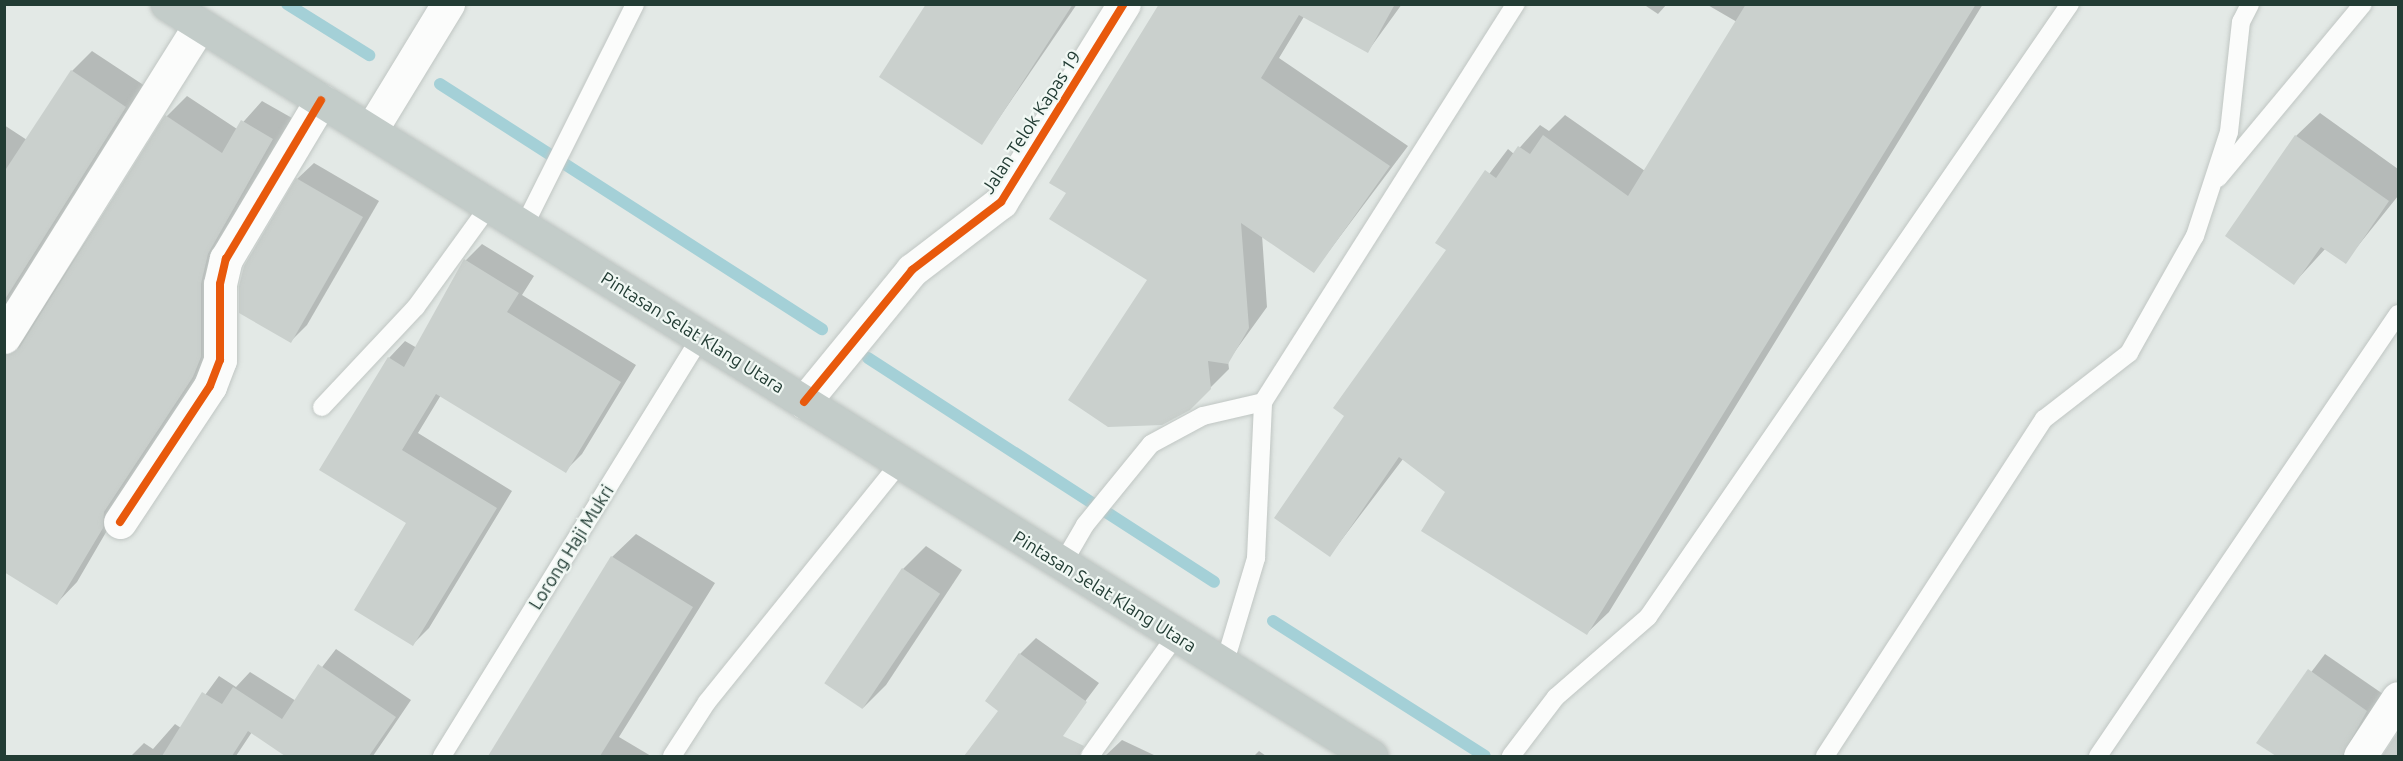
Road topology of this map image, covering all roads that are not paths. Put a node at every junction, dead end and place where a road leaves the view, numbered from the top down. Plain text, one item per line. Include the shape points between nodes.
1 (167, 4) edge
2 (448, 4) edge
3 (634, 4) edge
4 (1124, 4) edge
5 (1516, 4) edge
6 (2070, 4) edge
7 (2250, 4) edge
8 (2363, 4) edge
9 (200, 25) junction
10 (321, 100) junction
11 (371, 130) junction
12 (2211, 187) junction
13 (489, 206) junction
14 (524, 226) junction
15 (2398, 314) edge
16 (4, 337) edge
17 (701, 338) junction
18 (804, 402) junction
19 (1263, 402) junction
20 (322, 407) dead end
21 (901, 462) junction
22 (120, 522) dead end
23 (1063, 563) junction
24 (1176, 637) junction
25 (1224, 665) junction
26 (2398, 698) edge
27 (1353, 752) edge
28 (442, 756) edge
29 (672, 756) edge
30 (1090, 756) edge
31 (1510, 756) edge
32 (1825, 756) edge
33 (2098, 756) edge
34 (2360, 756) edge

1 - 9 highway, Pintasan Selat Klang Utara
2 - 11 street
3 - 14 lane
4 - 18 street, Jalan Telok Kapas 19 via 1001,202 912,270
5 - 19 lane
6 - 31 lane via 1898,248 1648,617 1556,698
7 - 12 lane via 2241,22 2229,132
8 - 12 lane
9 - 10 highway, Pintasan Selat Klang Utara
9 - 16 street
10 - 11 highway, Pintasan Selat Klang Utara
10 - 22 street via 226,259 220,284 220,360 210,386
11 - 13 highway, Pintasan Selat Klang Utara
12 - 32 lane via 2195,236 2129,353 2044,419
13 - 14 highway, Pintasan Selat Klang Utara
13 - 20 lane via 416,307
14 - 17 highway, Pintasan Selat Klang Utara
15 - 33 lane
17 - 18 highway, Pintasan Selat Klang Utara
17 - 28 lane, Lorong Haji Mukri
18 - 21 highway, Pintasan Selat Klang Utara
19 - 23 lane via 1203,416 1151,444 1085,525
19 - 25 lane via 1256,558
21 - 23 highway, Pintasan Selat Klang Utara
21 - 29 lane via 707,702
23 - 24 highway, Pintasan Selat Klang Utara
24 - 25 highway, Pintasan Selat Klang Utara
24 - 30 lane
25 - 27 highway, Pintasan Selat Klang Utara
26 - 34 street

